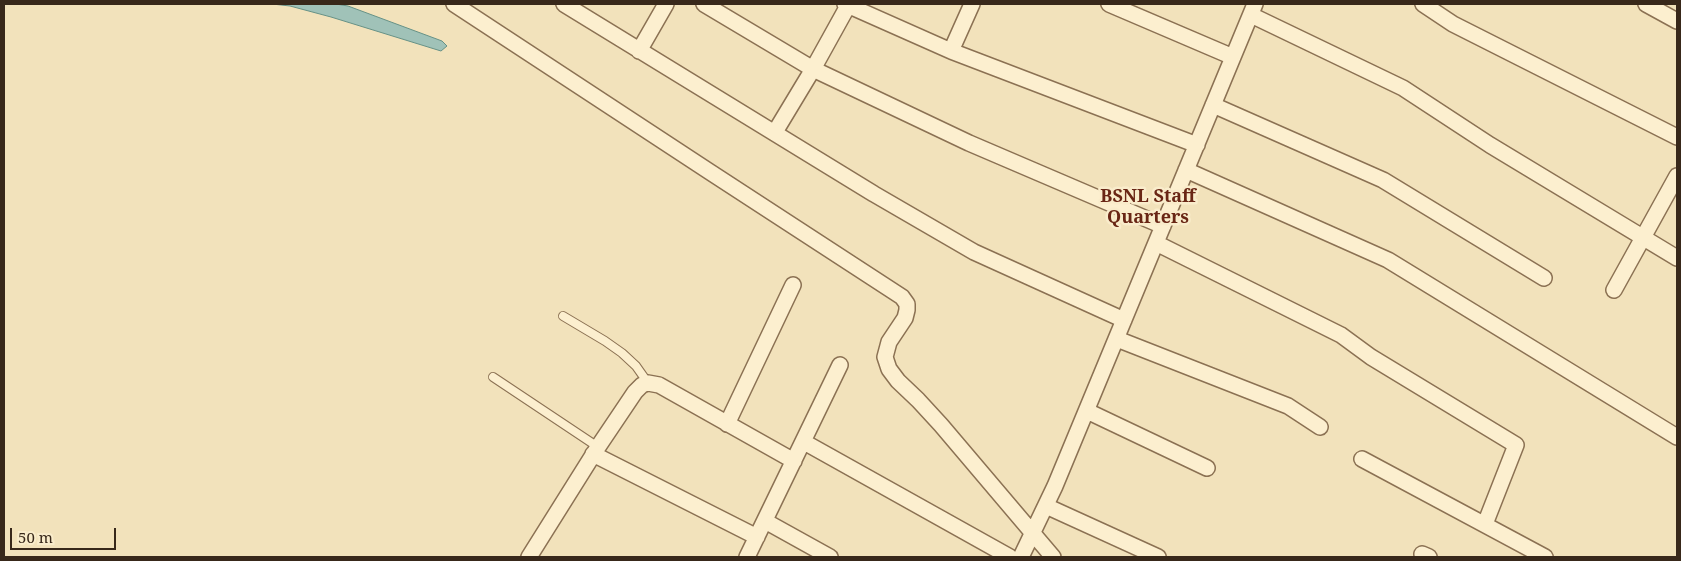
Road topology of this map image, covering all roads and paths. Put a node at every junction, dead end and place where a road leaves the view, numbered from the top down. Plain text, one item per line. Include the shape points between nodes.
1 (454, 4) edge
2 (564, 4) edge
3 (666, 4) edge
4 (704, 4) edge
5 (847, 4) edge
6 (972, 4) edge
7 (1109, 4) edge
8 (1423, 4) edge
9 (1646, 4) edge
10 (1253, 9) edge
11 (1677, 21) edge
12 (639, 51) junction
13 (951, 51) junction
14 (1233, 57) junction
15 (813, 68) junction
16 (1213, 106) junction
17 (775, 132) junction
18 (1677, 137) edge
19 (1197, 146) junction
20 (1186, 170) junction
21 (1676, 180) edge
22 (1163, 226) junction
23 (1643, 238) junction
24 (1156, 243) junction
25 (1677, 258) edge
26 (1544, 278) dead end
27 (793, 285) dead end
28 (1614, 290) dead end
29 (563, 316) dead end
30 (1124, 320) junction
31 (1117, 338) junction
32 (840, 365) dead end
33 (493, 377) dead end
34 (648, 383) junction
35 (1087, 412) junction
36 (727, 424) junction
37 (1320, 427) dead end
38 (1677, 437) edge
39 (804, 442) junction
40 (596, 450) junction
41 (1362, 459) dead end
42 (794, 461) junction
43 (1207, 468) dead end
44 (1046, 506) junction
45 (765, 521) junction
46 (1485, 524) junction
47 (1033, 534) junction
48 (757, 537) junction
49 (529, 557) edge
50 (747, 557) edge
51 (830, 557) edge
52 (1010, 557) edge
53 (1021, 557) edge
54 (1054, 557) edge
55 (1158, 557) edge
56 (1545, 557) edge

1 - 47 street via 902,297 907,310 885,356 889,369
2 - 12 street
3 - 12 street
4 - 15 street
5 - 13 street
5 - 15 street
6 - 13 street
7 - 14 street
8 - 18 street via 1453,24
9 - 11 street
10 - 14 street
10 - 23 street via 1403,88
12 - 17 street
13 - 19 street
14 - 16 street
15 - 17 street
15 - 22 street via 970,143
16 - 19 street
16 - 26 street via 1383,180
17 - 30 street via 974,252
19 - 20 street
20 - 22 street
20 - 38 street via 1388,260
21 - 23 street
22 - 24 street
23 - 25 street
23 - 28 street
24 - 30 street
24 - 46 street via 1341,335 1371,357 1516,446
27 - 36 street
29 - 34 lane via 622,353
30 - 31 street
31 - 35 street
31 - 37 street via 1288,406
32 - 39 street
33 - 40 lane
34 - 36 street via 658,385
34 - 40 street via 635,392
35 - 43 street
35 - 44 street
36 - 42 street
39 - 42 street
39 - 52 street
40 - 48 street
40 - 49 street
41 - 46 street
42 - 45 street
44 - 47 street
44 - 55 street
45 - 48 street
45 - 51 street
46 - 56 street
47 - 53 street
47 - 54 street
48 - 50 street

